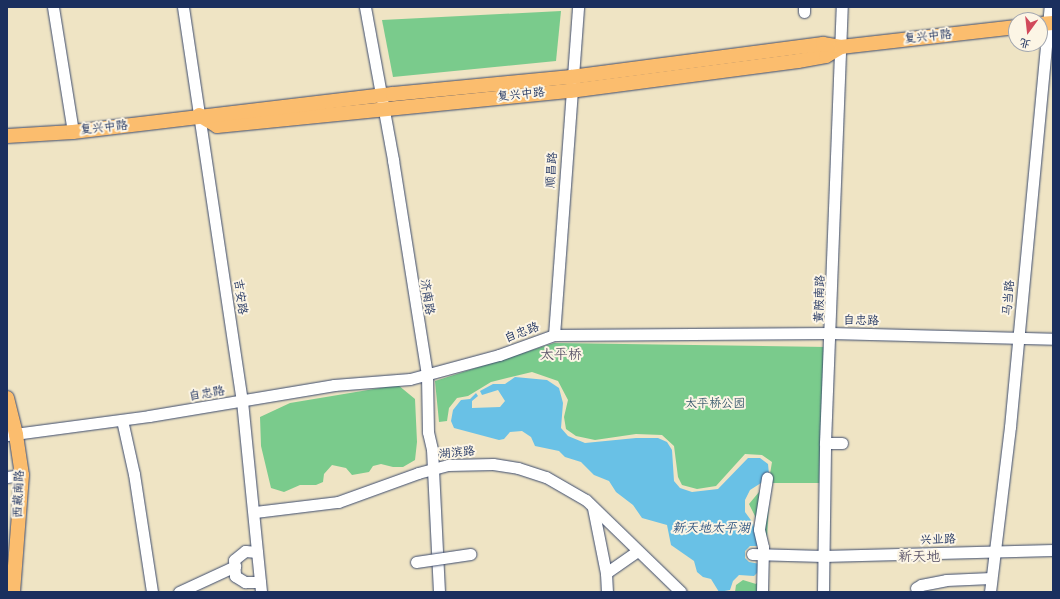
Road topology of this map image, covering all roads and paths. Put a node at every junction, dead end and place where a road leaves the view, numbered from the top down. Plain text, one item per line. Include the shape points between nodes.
1 (53, 7) edge
2 (183, 7) edge
3 (365, 7) edge
4 (578, 7) edge
5 (842, 7) edge
6 (1050, 7) edge
7 (1048, 18) edge
8 (1008, 28) edge
9 (841, 47) junction
10 (1044, 52) edge
11 (571, 84) junction
12 (382, 102) junction
13 (200, 115) junction
14 (73, 132) junction
15 (7, 136) edge
16 (831, 333) junction
17 (554, 336) junction
18 (1018, 338) junction
19 (1053, 339) edge
20 (427, 375) junction
21 (7, 398) edge
22 (242, 401) junction
23 (122, 420) junction
24 (12, 435) edge
25 (826, 443) junction
26 (842, 443) dead end
27 (433, 468) junction
28 (22, 475) junction
29 (7, 478) edge
30 (768, 478) dead end
31 (593, 508) junction
32 (255, 512) junction
33 (1053, 550) edge
34 (638, 551) junction
35 (994, 551) junction
36 (257, 552) junction
37 (470, 554) dead end
38 (757, 554) junction
39 (823, 556) junction
40 (437, 559) junction
41 (416, 562) dead end
42 (235, 566) junction
43 (606, 573) junction
44 (991, 578) junction
45 (260, 587) edge
46 (916, 588) dead end
47 (12, 592) edge
48 (152, 592) edge
49 (179, 592) edge
50 (439, 592) edge
51 (607, 592) edge
52 (681, 592) edge
53 (762, 592) edge
54 (823, 592) edge
55 (990, 592) edge

1 - 14 street
2 - 13 street, 吉安路
3 - 12 street, 济南路
4 - 11 street, 顺昌路
5 - 9 street, 黄陂南路
6 - 7 street, 马当路
8 - 9 main road, 复兴中路
9 - 11 main road, 复兴中路 via 826,56 798,61
9 - 16 street, 黄陂南路
10 - 18 street, 马当路
11 - 12 main road, 复兴中路
11 - 17 street, 顺昌路
12 - 13 main road, 复兴中路 via 217,126
12 - 20 street, 济南路
13 - 14 main road, 复兴中路
13 - 22 street, 吉安路
14 - 15 main road, 复兴中路
16 - 17 street, 自忠路
16 - 18 street, 自忠路
16 - 25 street, 黄陂南路
17 - 20 street, 自忠路 via 499,355
18 - 19 street, 自忠路
18 - 35 street, 马当路
20 - 22 street, 自忠路 via 334,385
20 - 27 street, 济南路 via 428,432
21 - 24 main road, 西藏南路
22 - 23 street, 自忠路
22 - 32 street, 吉安路
23 - 24 street, 自忠路
23 - 48 street via 134,474
24 - 28 main road, 西藏南路
25 - 26 street
25 - 39 street, 黄陂南路
27 - 31 street, 湖滨路 via 478,464 518,468 546,477 569,489
27 - 32 street, 湖滨路 via 338,502
27 - 40 street, 济南路
28 - 29 street
28 - 47 main road, 西藏南路
30 - 38 street
31 - 34 street, 湖滨路
31 - 43 street
32 - 36 street, 吉安路
33 - 35 street, 兴业路
34 - 43 street
34 - 52 street, 湖滨路
35 - 39 street, 兴业路
35 - 44 street, 马当路
36 - 42 street via 245,551 234,560
36 - 45 street, 吉安路
37 - 40 street, bridge
38 - 39 street, 兴业路
38 - 53 street
39 - 54 street, 黄陂南路
40 - 41 street, bridge
40 - 50 street, 济南路
42 - 45 street via 235,576
42 - 49 street
43 - 51 street
44 - 46 street via 946,580
44 - 55 street, 马当路

